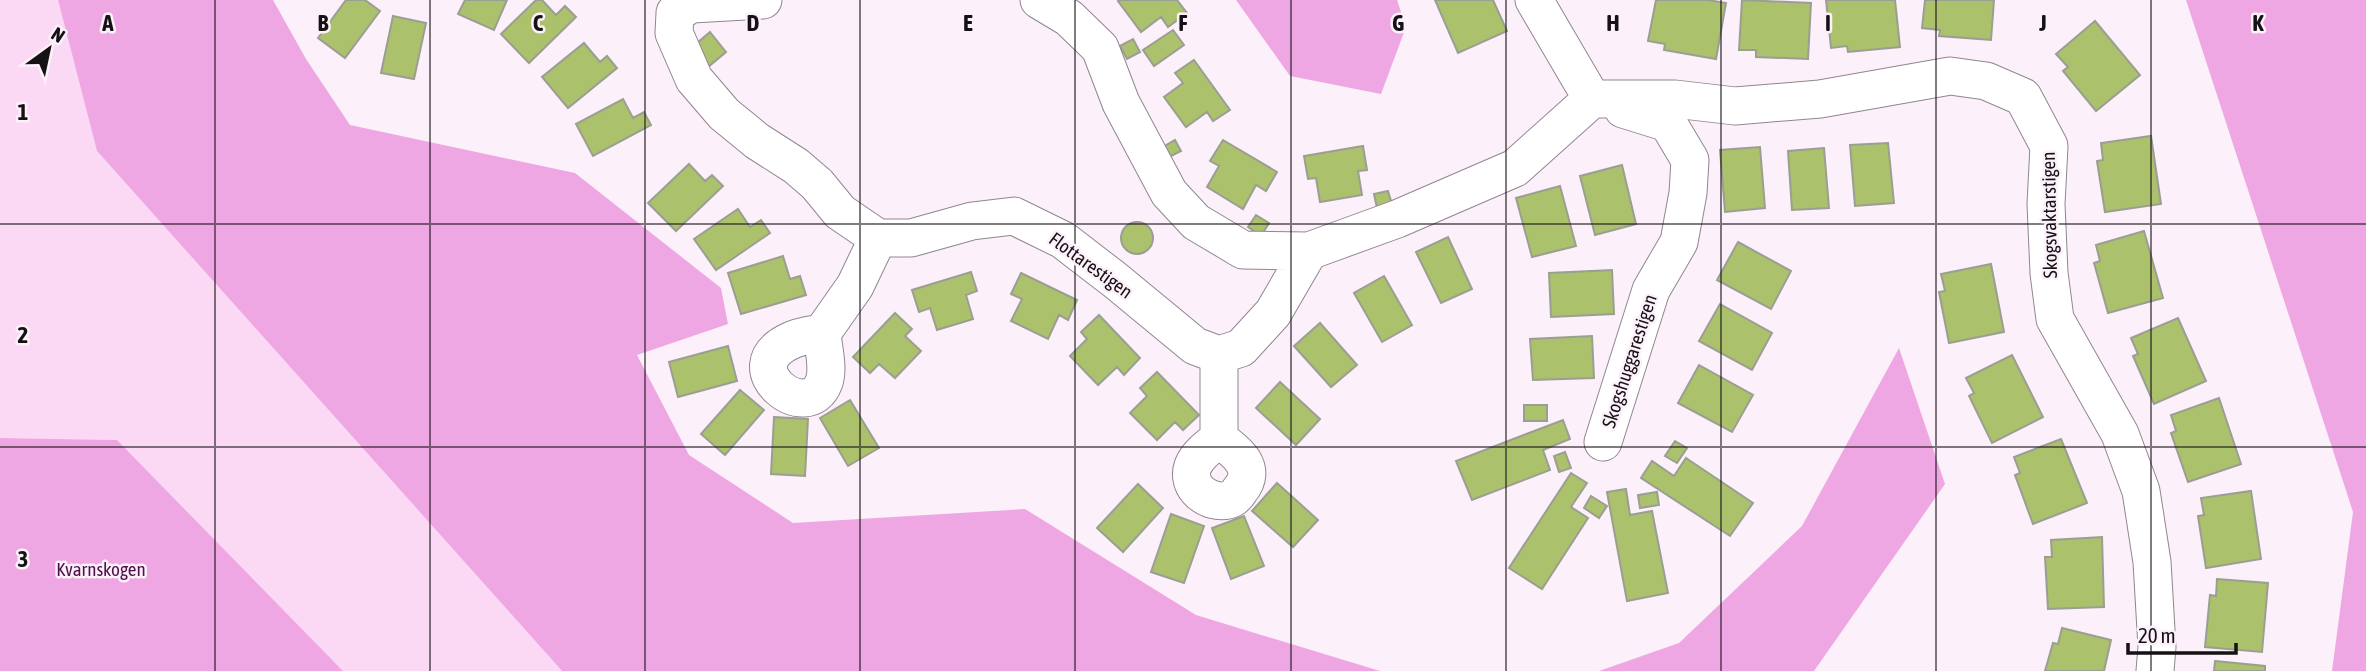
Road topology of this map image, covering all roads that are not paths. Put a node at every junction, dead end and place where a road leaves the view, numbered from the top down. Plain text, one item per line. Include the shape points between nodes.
1 (763, 0) edge
2 (1039, 0) edge
3 (1534, 0) edge
4 (666, 7) edge
5 (1591, 99) junction
6 (878, 238) junction
7 (1309, 251) junction
8 (822, 333) dead end
9 (1219, 355) junction
10 (1219, 439) dead end
11 (1603, 442) dead end
12 (2155, 671) edge

1 - 4 street
2 - 7 street via 1069,18 1100,47 1145,151 1169,193 1196,222 1243,250
3 - 5 street
4 - 6 street via 694,79 724,114 796,166 840,212
5 - 7 street via 1515,168
5 - 11 street, Skogshuggarestigen via 1668,123 1690,160 1679,243 1651,290
5 - 12 street, Skogsvaktarstigen via 1675,99 1735,106 1820,99 1950,76 1986,81 2023,97 2049,146 2046,204 2054,319 2120,434 2141,491 2152,562
6 - 8 street via 855,286
6 - 9 street, Flottarestigen via 911,238 972,221 1014,216 1063,240 1195,346
7 - 9 street via 1273,313 1241,348
9 - 10 street

